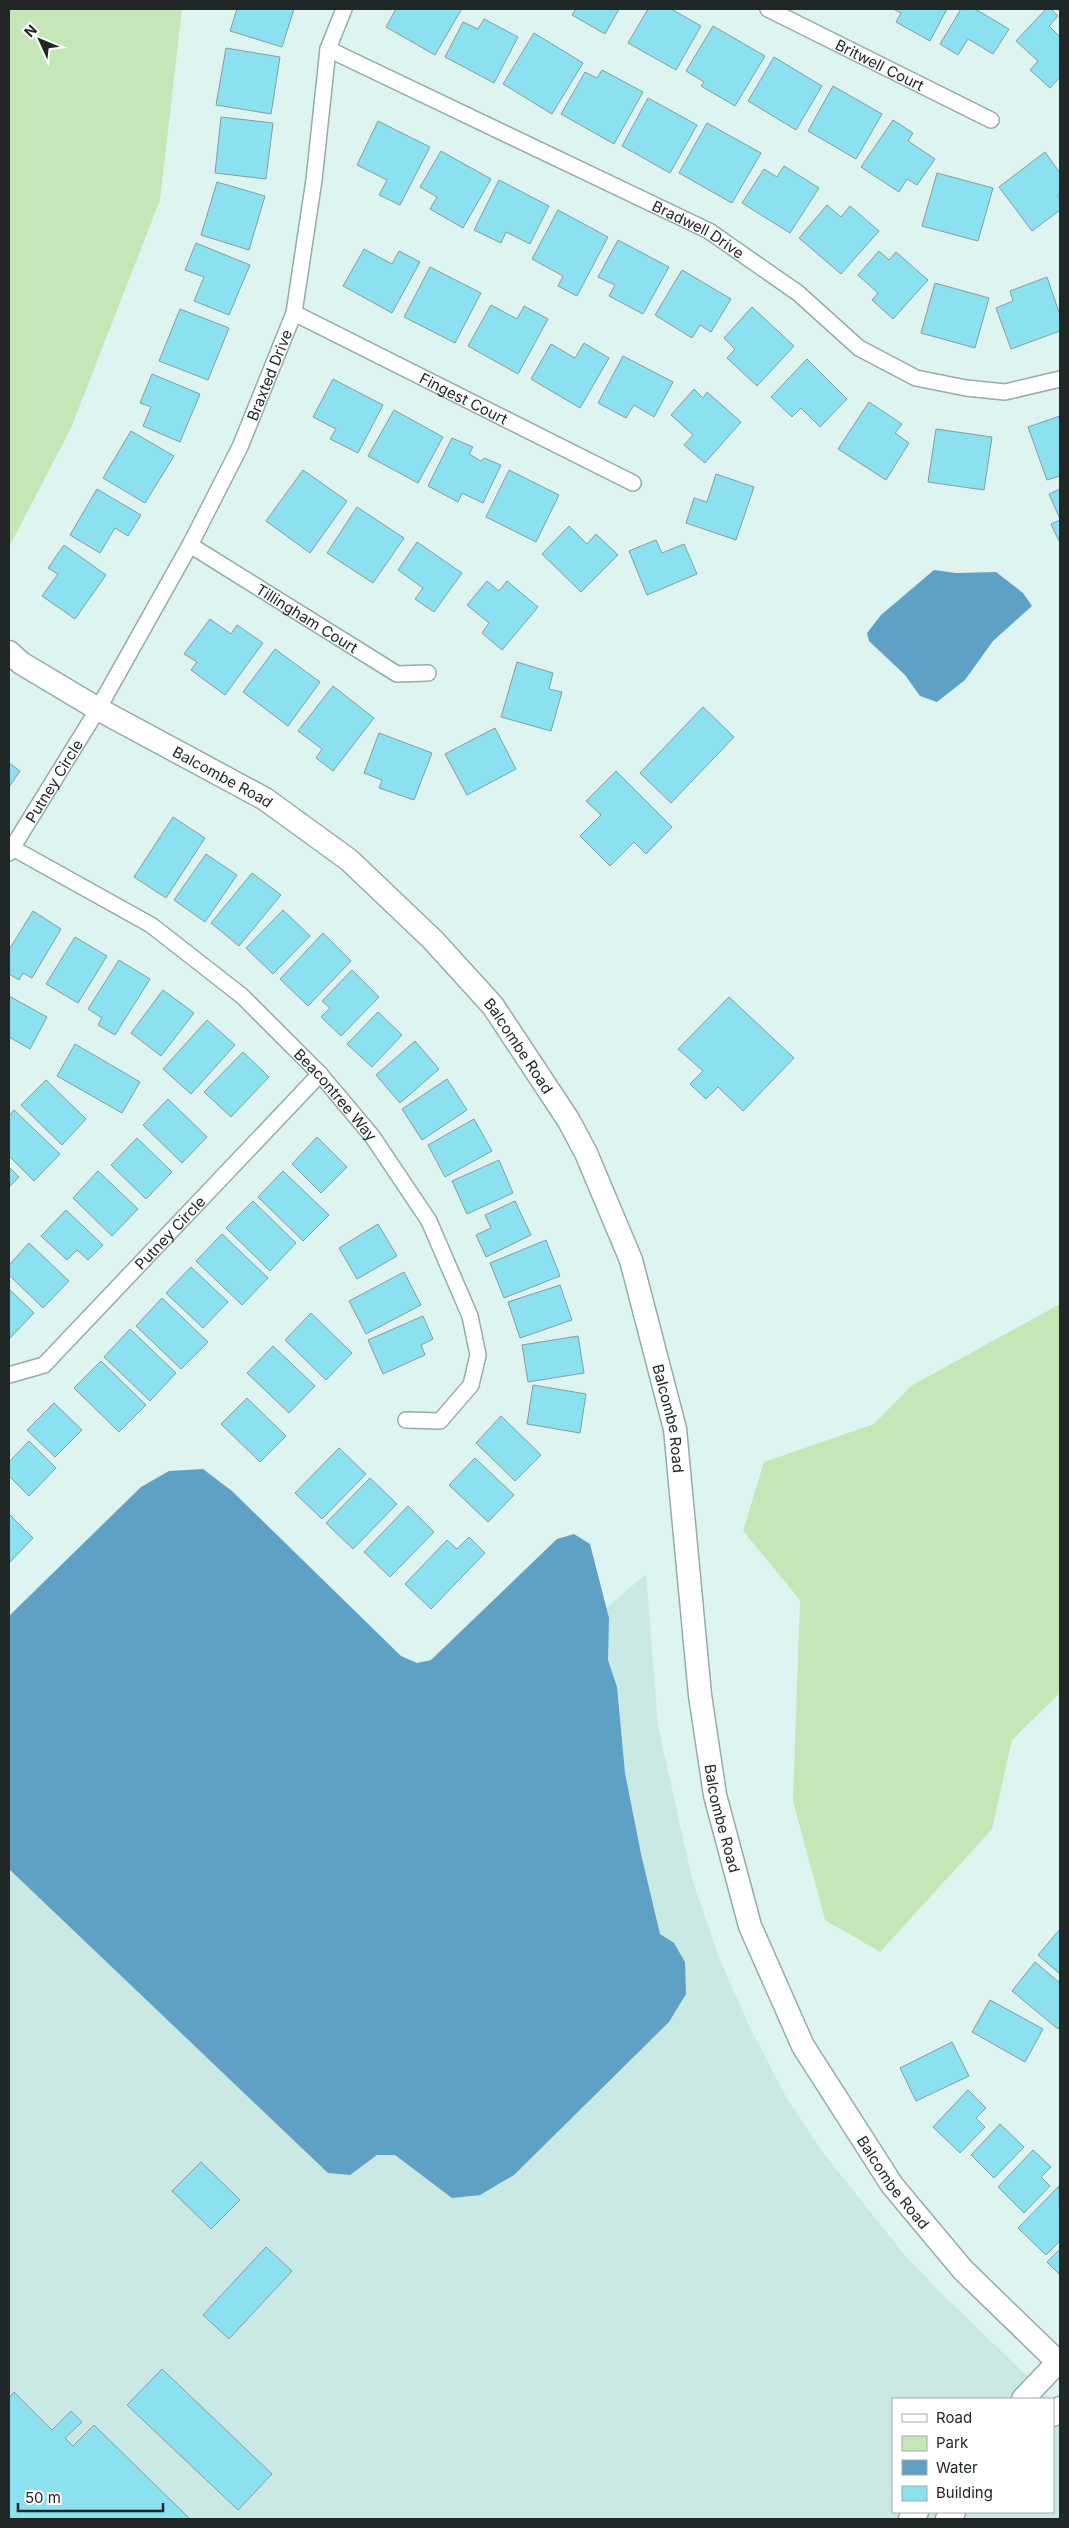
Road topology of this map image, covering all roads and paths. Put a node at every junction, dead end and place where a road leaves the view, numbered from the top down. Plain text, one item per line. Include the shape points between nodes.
1 (344, 9) edge
2 (768, 9) edge
3 (328, 49) junction
4 (991, 120) dead end
5 (294, 313) junction
6 (1060, 379) edge
7 (633, 483) dead end
8 (190, 545) junction
9 (9, 652) edge
10 (428, 673) dead end
11 (98, 709) junction
12 (10, 849) edge
13 (320, 1074) junction
14 (9, 1375) edge
15 (406, 1420) dead end
16 (1060, 2362) edge
17 (1024, 2398) edge

1 - 3 street, Braxted Drive
2 - 4 street, Britwell Court
3 - 5 street, Braxted Drive via 314,180
3 - 6 street, Bradwell Drive via 710,231 798,293 859,348 916,378 1005,392
5 - 7 street, Fingest Court
5 - 8 street, Braxted Drive via 240,447
8 - 10 street, Tillingham Court via 398,674
8 - 11 street, Braxted Drive
9 - 11 street, Balcombe Road via 21,663
11 - 12 street, Putney Circle
11 - 16 street, Balcombe Road via 265,799 349,860 432,940 493,1006 569,1121 631,1260 675,1429 700,1695 715,1795 750,1926 803,2046 892,2185 963,2270
12 - 13 street, Beacontree Way via 151,925 242,996
13 - 14 street, Putney Circle via 44,1365
13 - 15 street, Beacontree Way via 372,1136 429,1221 470,1316 478,1355 472,1385 440,1420
16 - 17 street

